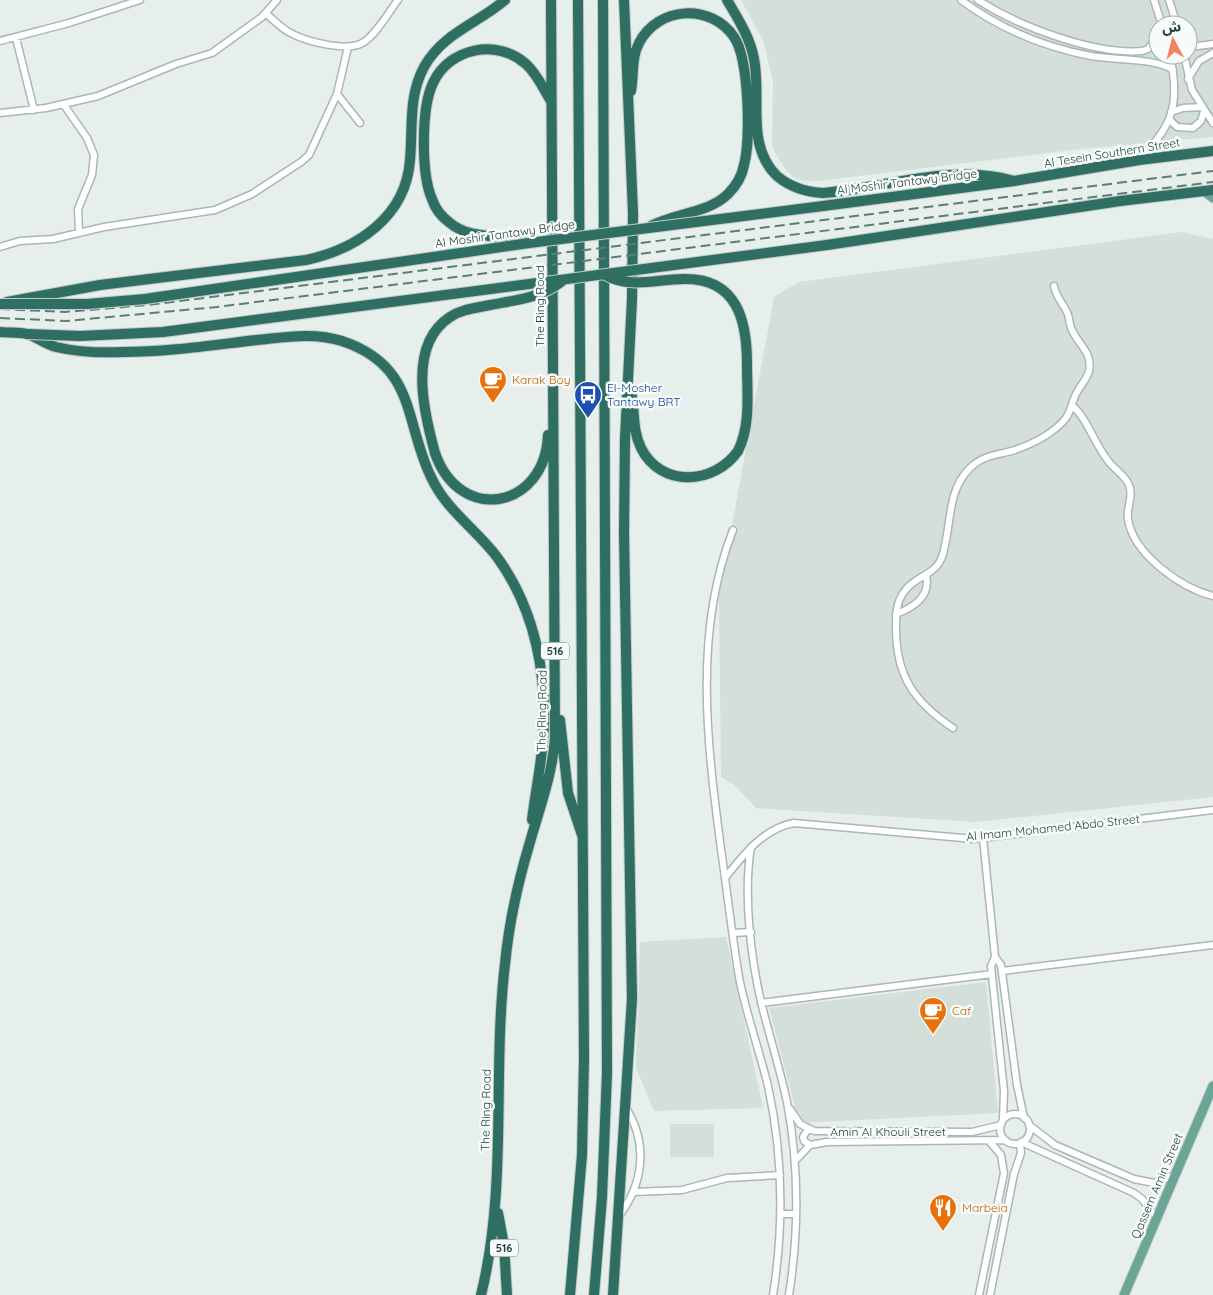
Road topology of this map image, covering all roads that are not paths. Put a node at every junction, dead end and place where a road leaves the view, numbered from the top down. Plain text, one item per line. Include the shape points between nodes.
1 (140, 0) edge
2 (277, 0) edge
3 (398, 0) edge
4 (505, 0) edge
5 (551, 0) edge
6 (578, 0) edge
7 (603, 0) edge
8 (624, 0) edge
9 (727, 0) edge
10 (961, 0) edge
11 (978, 0) edge
12 (1154, 0) edge
13 (1169, 0) edge
14 (1175, 0) edge
15 (969, 2) edge
16 (266, 14) junction
17 (1174, 14) joint
18 (1159, 15) edge
19 (16, 38) junction
20 (0, 41) edge
21 (1213, 44) edge
22 (1198, 46) edge
23 (348, 47) junction
24 (1148, 49) edge
25 (1213, 53) edge
26 (1172, 65) edge
27 (1186, 65) edge
28 (1173, 70) junction
29 (1188, 79) junction
30 (337, 94) junction
31 (552, 103) junction
32 (64, 105) junction
33 (627, 109) junction
34 (1203, 109) junction
35 (34, 110) junction
36 (0, 113) edge
37 (1170, 116) junction
38 (360, 123) dead end
39 (1213, 123) edge
40 (1213, 151) edge
41 (1139, 160) junction
42 (1014, 182) junction
43 (1209, 191) edge
44 (1213, 198) edge
45 (651, 226) junction
46 (79, 232) junction
47 (529, 242) junction
48 (0, 246) edge
49 (604, 275) junction
50 (562, 281) junction
51 (1054, 286) dead end
52 (0, 303) edge
53 (0, 332) edge
54 (28, 334) junction
55 (627, 376) junction
56 (553, 387) junction
57 (1072, 404) junction
58 (733, 530) dead end
59 (926, 576) junction
60 (1213, 596) edge
61 (896, 614) junction
62 (556, 705) junction
63 (953, 728) dead end
64 (1213, 810) edge
65 (983, 838) junction
66 (530, 839) junction
67 (584, 839) junction
68 (751, 848) junction
69 (725, 878) junction
70 (751, 932) junction
71 (733, 933) junction
72 (1213, 945) edge
73 (995, 957) junction
74 (1002, 971) junction
75 (992, 974) junction
76 (761, 1003) junction
77 (1213, 1086) edge
78 (787, 1104) junction
79 (624, 1105) junction
80 (1024, 1118) junction
81 (1002, 1123) junction
82 (1029, 1125) junction
83 (808, 1129) junction
84 (1005, 1140) junction
85 (990, 1142) junction
86 (1020, 1143) junction
87 (810, 1146) junction
88 (794, 1161) junction
89 (1175, 1175) junction
90 (780, 1176) junction
91 (634, 1192) junction
92 (495, 1202) junction
93 (781, 1214) junction
94 (796, 1214) junction
95 (619, 1216) junction
96 (1157, 1218) junction
97 (481, 1295) edge
98 (507, 1295) edge
99 (570, 1295) edge
100 (594, 1295) edge
101 (613, 1295) edge
102 (773, 1295) edge
103 (788, 1295) edge
104 (979, 1295) edge
105 (990, 1295) edge
106 (1124, 1295) edge

1 - 19 street
2 - 16 street
3 - 23 street via 368,39
4 - 52 highway via 449,37 425,66 413,99 410,159 404,187 391,212 363,237 336,251 306,260 79,288
5 - 31 highway, The Ring Road / 516
6 - 67 highway, 516
7 - 100 highway via 607,1064
8 - 33 highway
9 - 42 highway via 746,34 754,59 760,148 770,168 787,183 823,193 956,175 983,175
10 - 15 street
11 - 24 street via 1035,28 1095,46 1142,52
12 - 18 street
13 - 17 street
14 - 17 street
15 - 28 street via 1018,34 1058,48 1109,59 1160,63
16 - 23 street via 300,37
16 - 32 street via 212,53 98,96
19 - 20 street
19 - 35 street
21 - 22 street
23 - 30 street
25 - 29 street via 1199,61
26 - 28 street
27 - 29 street
28 - 37 street via 1176,86
29 - 34 street
30 - 38 street
30 - 46 street via 309,155 243,199 206,212
31 - 47 highway via 530,68 511,54 496,50 473,51 446,65 432,84 427,106 425,154 432,199 443,217 473,235 512,237
31 - 56 highway, The Ring Road / 516
32 - 35 street
32 - 46 street via 90,143 94,155 92,175 78,209
33 - 45 highway via 634,56 639,42 653,26 671,16 692,13 725,26 738,43 746,84 746,158 736,184 721,200 708,207 670,217
33 - 55 highway via 633,238
34 - 37 street via 1190,107
34 - 37 street via 1201,121 1193,128 1177,127
34 - 39 street
35 - 36 street
37 - 41 street via 1157,141
40 - 41 highway, Al Tesein Southern Street
41 - 42 highway, Al Tesein Southern Street
42 - 45 highway, Al Moshir Tantawy Bridge, bridge
43 - 44 main road
43 - 49 highway, bridge
45 - 47 highway, Al Moshir Tantawy Bridge, bridge
46 - 48 street
47 - 52 highway, Al Moshir Tantawy Bridge, bridge via 145,299 87,304
49 - 50 highway, bridge
49 - 55 highway, bridge via 633,283 698,280 719,288 733,301 742,317 747,344 746,423 738,451 724,467 704,476 682,478 661,470 650,461 638,443
50 - 54 highway, bridge via 163,332 108,336
50 - 56 highway, bridge via 535,296 461,311 435,331 426,348 423,375 427,417 435,453 451,483 468,495 494,500 519,492 534,478 544,459
51 - 57 street via 1071,329 1090,363
53 - 54 highway
54 - 66 highway via 56,347 122,352 314,336 350,344 382,365 400,387 408,404 424,461 437,489 500,561 519,593 530,622 541,666 544,711 543,749
55 - 79 highway via 625,628 632,999
56 - 62 highway, The Ring Road / 516
57 - 59 street via 1066,418 1048,433 1023,447 985,457 968,470 954,494 942,556
57 - 60 street via 1106,458 1129,484 1129,523 1141,546 1153,561 1176,579
58 - 69 street via 716,582 709,614 707,647 710,753
59 - 61 street via 904,592
59 - 61 street via 927,588 922,598
61 - 63 street via 896,643 905,679 924,704
62 - 66 highway, The Ring Road / 516 via 550,776
62 - 67 highway via 562,729 570,802
64 - 65 street, Al Imam Mohamed Abdo Street
65 - 68 street, Al Imam Mohamed Abdo Street via 794,823 774,828
65 - 73 street
66 - 92 highway, The Ring Road / 516 via 514,901 504,965
67 - 99 highway, 516 via 584,1107
68 - 69 street, Al Imam Mohamed Abdo Street
68 - 70 street via 748,880
69 - 71 street
70 - 71 street
70 - 76 street
71 - 90 street via 741,984 771,1102
72 - 74 street
73 - 74 street
73 - 75 street via 991,964
74 - 80 street
75 - 76 street
75 - 81 street via 1004,1091
76 - 78 street
77 - 89 main road, Qassem Amin Street
78 - 83 street via 798,1121
78 - 88 street
79 - 91 street via 640,1146 640,1169
79 - 95 highway
80 - 81 street via 1012,1115
80 - 82 street
81 - 83 street, Amin Al Khouli Street via 972,1132
81 - 84 street via 1001,1134
82 - 86 street via 1028,1135
82 - 89 street via 1055,1145 1134,1179 1154,1183
83 - 87 street via 803,1139
84 - 85 street, Amin Al Khouli Street
84 - 86 street
85 - 87 street, Amin Al Khouli Street via 827,1142
85 - 104 street via 1001,1156 1004,1172
86 - 96 street via 1134,1193
86 - 105 street via 1021,1152
87 - 88 street
88 - 94 street
89 - 96 main road, Qassem Amin Street
90 - 91 street via 727,1178 689,1189
90 - 93 street
91 - 95 street
92 - 97 highway, The Ring Road / 516
92 - 98 highway, 516 via 502,1234
93 - 94 street
93 - 102 street via 779,1260
94 - 103 street via 794,1262
95 - 101 highway
96 - 106 main road, Qassem Amin Street

